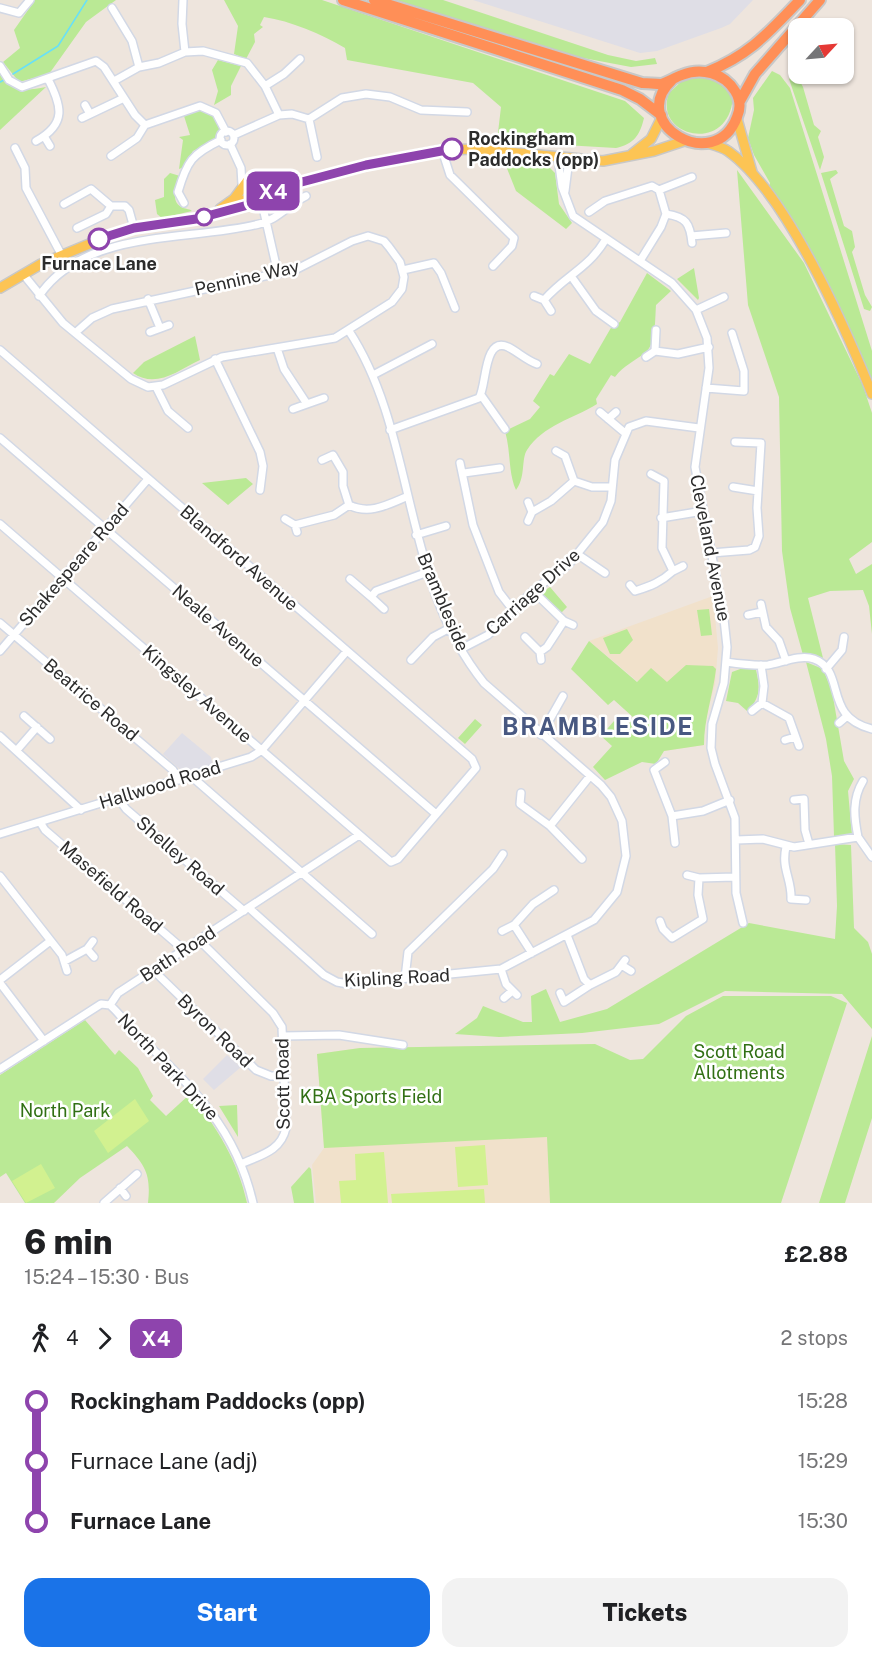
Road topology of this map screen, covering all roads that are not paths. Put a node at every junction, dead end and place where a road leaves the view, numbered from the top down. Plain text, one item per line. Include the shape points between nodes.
1 (30, 0) edge
2 (183, 0) edge
3 (343, 0) edge
4 (374, 0) edge
5 (800, 0) edge
6 (820, 0) edge
7 (0, 8) edge
8 (112, 8) dead end
9 (185, 52) junction
10 (101, 53) dead end
11 (300, 59) dead end
12 (97, 61) junction
13 (139, 67) junction
14 (2, 69) edge
15 (707, 72) junction
16 (48, 79) junction
17 (672, 80) junction
18 (114, 81) junction
19 (265, 86) junction
20 (124, 98) junction
21 (740, 101) junction
22 (85, 105) dead end
23 (467, 111) dead end
24 (90, 114) junction
25 (279, 115) junction
26 (661, 116) junction
27 (82, 118) dead end
28 (309, 119) junction
29 (737, 119) junction
30 (146, 125) junction
31 (225, 132) junction
32 (234, 135) junction
33 (44, 136) junction
34 (221, 140) junction
35 (36, 141) dead end
36 (684, 141) junction
37 (707, 143) junction
38 (230, 144) junction
39 (50, 146) dead end
40 (15, 148) dead end
41 (442, 150) junction
42 (111, 156) dead end
43 (317, 157) dead end
44 (628, 157) junction
45 (558, 158) junction
46 (569, 159) junction
47 (752, 172) junction
48 (692, 177) dead end
49 (248, 184) junction
50 (294, 184) junction
51 (659, 190) junction
52 (306, 196) dead end
53 (564, 196) junction
54 (256, 200) junction
55 (184, 202) dead end
56 (64, 204) dead end
57 (111, 206) junction
58 (589, 212) dead end
59 (666, 214) junction
60 (211, 215) junction
61 (265, 222) junction
62 (77, 228) dead end
63 (134, 228) junction
64 (726, 233) dead end
65 (606, 239) junction
66 (61, 255) junction
67 (639, 261) junction
68 (493, 266) dead end
69 (404, 270) junction
70 (23, 274) junction
71 (278, 274) junction
72 (571, 276) junction
73 (0, 288) edge
74 (39, 296) junction
75 (534, 296) dead end
76 (724, 297) dead end
77 (148, 299) junction
78 (544, 300) junction
79 (455, 308) dead end
80 (696, 310) junction
81 (551, 311) dead end
82 (614, 324) dead end
83 (169, 325) dead end
84 (160, 328) junction
85 (656, 330) dead end
86 (349, 331) junction
87 (150, 332) dead end
88 (75, 333) junction
89 (732, 333) dead end
90 (432, 344) dead end
91 (709, 347) junction
92 (277, 348) junction
93 (0, 350) edge
94 (655, 351) junction
95 (646, 357) dead end
96 (215, 359) junction
97 (537, 364) dead end
98 (373, 375) junction
99 (156, 387) junction
100 (706, 388) junction
101 (872, 394) edge
102 (481, 395) junction
103 (324, 398) dead end
104 (307, 404) junction
105 (293, 409) dead end
106 (600, 412) dead end
107 (616, 412) dead end
108 (608, 419) junction
109 (188, 428) dead end
110 (699, 428) junction
111 (505, 429) dead end
112 (390, 430) junction
113 (625, 434) junction
114 (0, 438) edge
115 (735, 442) dead end
116 (556, 451) dead end
117 (322, 459) dead end
118 (460, 463) dead end
119 (500, 468) dead end
120 (464, 472) junction
121 (651, 474) dead end
122 (148, 479) junction
123 (574, 481) junction
124 (612, 487) junction
125 (733, 487) dead end
126 (260, 490) dead end
127 (758, 491) junction
128 (406, 498) junction
129 (528, 502) dead end
130 (349, 506) junction
131 (703, 511) junction
132 (532, 512) junction
133 (661, 518) junction
134 (285, 519) dead end
135 (528, 521) dead end
136 (0, 524) edge
137 (446, 526) dead end
138 (105, 529) junction
139 (416, 535) junction
140 (577, 554) junction
141 (711, 554) junction
142 (683, 566) dead end
143 (673, 571) junction
144 (428, 572) junction
145 (605, 573) dead end
146 (62, 578) junction
147 (350, 579) dead end
148 (630, 585) dead end
149 (533, 591) junction
150 (371, 597) junction
151 (384, 609) dead end
152 (513, 610) junction
153 (747, 615) dead end
154 (564, 621) junction
155 (0, 623) edge
156 (573, 626) dead end
157 (450, 628) junction
158 (14, 635) junction
159 (525, 637) dead end
160 (844, 637) dead end
161 (461, 649) junction
162 (0, 651) edge
163 (347, 651) junction
164 (540, 652) junction
165 (411, 660) dead end
166 (541, 660) dead end
167 (786, 660) junction
168 (726, 662) junction
169 (761, 665) junction
170 (826, 669) junction
171 (563, 696) dead end
172 (304, 701) junction
173 (762, 704) junction
174 (752, 711) dead end
175 (24, 716) dead end
176 (846, 717) junction
177 (839, 723) dead end
178 (37, 727) junction
179 (872, 729) edge
180 (542, 735) junction
181 (0, 736) edge
182 (795, 737) junction
183 (50, 739) dead end
184 (785, 740) dead end
185 (799, 746) dead end
186 (17, 750) junction
187 (262, 750) junction
188 (665, 762) dead end
189 (191, 776) junction
190 (590, 776) junction
191 (179, 780) junction
192 (863, 781) dead end
193 (521, 793) dead end
194 (118, 798) junction
195 (730, 800) junction
196 (794, 800) dead end
197 (81, 810) junction
198 (436, 814) junction
199 (672, 816) junction
200 (40, 822) junction
201 (550, 826) junction
202 (0, 834) edge
203 (359, 835) junction
204 (858, 837) junction
205 (736, 840) junction
206 (675, 843) dead end
207 (809, 844) junction
208 (786, 847) junction
209 (503, 854) dead end
210 (872, 857) edge
211 (582, 859) dead end
212 (304, 873) junction
213 (687, 875) dead end
214 (0, 876) edge
215 (735, 877) junction
216 (699, 878) junction
217 (554, 890) dead end
218 (806, 900) dead end
219 (247, 910) junction
220 (660, 921) dead end
221 (743, 923) dead end
222 (514, 925) junction
223 (502, 931) dead end
224 (372, 934) dead end
225 (567, 935) junction
226 (48, 940) junction
227 (93, 941) dead end
228 (200, 941) junction
229 (87, 949) junction
230 (184, 950) junction
231 (532, 953) junction
232 (94, 957) dead end
233 (65, 961) junction
234 (501, 969) junction
235 (67, 970) dead end
236 (153, 970) junction
237 (631, 971) dead end
238 (405, 978) junction
239 (0, 982) edge
240 (590, 985) junction
241 (560, 993) dead end
242 (504, 998) dead end
243 (110, 1005) junction
244 (283, 1036) junction
245 (44, 1041) junction
246 (403, 1045) dead end
247 (0, 1070) edge
248 (285, 1076) junction
249 (241, 1164) junction
250 (137, 1174) dead end
251 (120, 1188) junction
252 (126, 1196) dead end
253 (104, 1203) edge
254 (253, 1203) edge

1 - 7 street via 19,13
2 - 9 street
3 - 26 highway via 622,90
4 - 17 highway via 642,83
5 - 15 highway via 753,48
6 - 21 highway via 755,74
8 - 13 street via 132,41
9 - 13 street
9 - 19 street via 203,51 246,63
10 - 12 street
11 - 19 street
12 - 16 street
12 - 18 street
13 - 18 street
14 - 16 street via 16,85 29,86
15 - 17 highway via 688,73
15 - 21 highway via 724,79
16 - 33 street via 59,101 58,118
17 - 26 highway via 660,99
18 - 20 street
19 - 25 street
20 - 24 street
20 - 30 street
21 - 29 highway
22 - 24 street
23 - 28 street via 421,110 390,97 366,94 342,98
24 - 27 street
25 - 28 street
25 - 32 street
26 - 36 highway via 671,132
26 - 44 main road via 651,139
28 - 43 street
29 - 37 highway via 724,135
29 - 47 main road
30 - 31 street via 200,106 216,113
30 - 42 street via 137,138
31 - 32 street
31 - 34 street
32 - 38 street
33 - 35 street
33 - 39 street
34 - 38 street
34 - 55 street via 191,158 178,192
36 - 37 highway
36 - 44 main road
37 - 47 main road via 726,150
38 - 49 street
40 - 66 street via 25,168 25,187
41 - 45 main road via 475,149
41 - 50 main road
41 - 68 street via 450,175 514,238 513,246
44 - 46 main road via 603,161
45 - 46 main road
45 - 53 street, Cleveland Avenue
46 - 53 street
47 - 101 main road via 816,274
48 - 51 street
49 - 50 main road
49 - 54 main road via 242,198
49 - 54 main road via 263,187
49 - 60 main road
50 - 54 main road
51 - 58 street via 652,186 644,188 605,201
51 - 59 street
52 - 61 street
53 - 65 street, Cleveland Avenue via 573,216
54 - 60 main road
54 - 61 street
56 - 57 street via 91,189
57 - 62 street via 106,214
57 - 63 street via 125,206
59 - 64 street via 683,218 692,240
59 - 67 street
60 - 63 main road
61 - 71 street
61 - 74 street via 127,244 62,269
63 - 66 main road
65 - 67 street, Cleveland Avenue
65 - 72 street via 591,262
66 - 70 main road
67 - 80 street, Cleveland Avenue via 672,283
69 - 71 street, Pennine Way via 384,242 368,236
69 - 79 street via 434,263
69 - 86 street via 404,283 392,302
70 - 73 main road
70 - 74 street
71 - 77 street, Pennine Way
72 - 78 street
72 - 82 street via 596,311
74 - 88 street
75 - 78 street
76 - 80 street
77 - 84 street
77 - 88 street, Pennine Way via 98,315
78 - 81 street
80 - 91 street, Cleveland Avenue
83 - 84 street
84 - 87 street
85 - 94 street
86 - 92 street via 321,342
86 - 98 street, Brambleside
88 - 99 street via 140,385
89 - 100 street via 744,371 744,391
90 - 98 street via 423,345
91 - 94 street via 670,355
91 - 100 street, Cleveland Avenue
92 - 96 street
92 - 104 street via 284,369
93 - 122 street, Blandford Avenue
94 - 95 street
96 - 99 street
96 - 126 street via 260,452
97 - 102 street via 508,347 494,348 486,360
98 - 112 street, Brambleside
99 - 109 street via 164,406
100 - 110 street, Cleveland Avenue
102 - 111 street
102 - 112 street via 473,401 439,406
103 - 104 street
104 - 105 street
106 - 108 street
107 - 108 street
108 - 113 street
110 - 113 street via 646,422 632,424
110 - 131 street, Cleveland Avenue via 695,467
112 - 128 street, Brambleside
113 - 124 street, Carriage Drive via 615,460
114 - 138 street, Neale Avenue
115 - 127 street via 761,443
116 - 123 street via 568,455
117 - 130 street via 335,453
118 - 120 street
119 - 120 street
120 - 152 street via 473,525 499,592
121 - 133 street via 667,479
122 - 138 street, Shakespeare Road
122 - 163 street, Blandford Avenue
123 - 124 street via 592,487
123 - 132 street
124 - 140 street, Carriage Drive via 607,516
125 - 127 street
127 - 141 street via 759,536 754,547 743,552
128 - 130 street via 373,510
128 - 139 street, Brambleside
129 - 132 street
130 - 134 street via 296,529
131 - 133 street
131 - 141 street, Cleveland Avenue
132 - 135 street
133 - 143 street via 662,548
136 - 146 street, Kingsley Avenue
137 - 139 street
138 - 146 street, Shakespeare Road
138 - 172 street, Neale Avenue
139 - 144 street, Brambleside
140 - 145 street
140 - 149 street, Carriage Drive
141 - 168 street, Cleveland Avenue via 726,633
142 - 143 street
143 - 148 street via 646,588 635,591
144 - 150 street via 380,588
144 - 157 street, Brambleside
146 - 158 street, Shakespeare Road
146 - 187 street, Kingsley Avenue
147 - 150 street
149 - 152 street, Carriage Drive
149 - 154 street
150 - 151 street
152 - 161 street, Carriage Drive via 488,635
153 - 167 street via 761,608 766,627 781,645
154 - 156 street
154 - 164 street
155 - 158 street, Beatrice Road
157 - 161 street, Brambleside
157 - 165 street via 433,637
158 - 162 street, Shakespeare Road
158 - 191 street, Beatrice Road
159 - 164 street
160 - 170 street via 842,650
161 - 180 street, Brambleside via 484,683
163 - 172 street, Hallwood Road
163 - 198 street, Blandford Avenue via 477,766
164 - 166 street
167 - 169 street
167 - 170 street via 813,659
168 - 169 street
168 - 195 street, Cleveland Avenue via 712,724 711,748
169 - 173 street
170 - 176 street
171 - 180 street
172 - 187 street, Hallwood Road
172 - 198 street, Neale Avenue
173 - 174 street
173 - 182 street via 789,718
175 - 178 street
176 - 177 street
176 - 179 street
178 - 183 street
178 - 186 street
180 - 190 street, Brambleside
181 - 186 street
182 - 184 street
182 - 185 street
186 - 197 street
187 - 189 street, Hallwood Road via 251,758
187 - 203 street, Kingsley Avenue
188 - 199 street via 653,769
189 - 191 street, Hallwood Road
189 - 212 street
190 - 201 street
190 - 225 street, Brambleside via 616,808 625,833 626,856 621,882 608,904 594,920
191 - 194 street, Hallwood Road
192 - 204 street via 854,807
193 - 201 street via 520,804
194 - 197 street, Hallwood Road
194 - 219 street, Shelley Road
195 - 199 street via 703,811
195 - 205 street, Cleveland Avenue
196 - 207 street via 804,799
197 - 200 street, Hallwood Road
198 - 203 street, Kingsley Avenue via 394,862
199 - 206 street
200 - 202 street, Hallwood Road
200 - 230 street, Masefield Road
201 - 211 street
203 - 212 street, Bath Road
204 - 207 street
204 - 210 street
205 - 208 street via 763,839
205 - 215 street, Cleveland Avenue
207 - 208 street
208 - 218 street via 783,863 791,899
209 - 238 street via 493,869 408,951
212 - 219 street, Bath Road
212 - 224 street
213 - 216 street
214 - 226 street
215 - 216 street
215 - 221 street, Cleveland Avenue
216 - 220 street via 703,919 672,938
217 - 222 street via 532,903
219 - 228 street, Bath Road
219 - 238 street, Kipling Road via 337,982
222 - 223 street
222 - 231 street
225 - 231 street, Brambleside
225 - 240 street
226 - 233 street
226 - 239 street
227 - 229 street
228 - 230 street, Bath Road
228 - 244 street, Scott Road via 273,1013
229 - 232 street
229 - 233 street
230 - 236 street, Bath Road
231 - 234 street, Brambleside
233 - 235 street
234 - 238 street, Kipling Road
234 - 242 street via 514,993
236 - 243 street, Bath Road via 118,993
236 - 248 street, Byron Road via 256,1070
237 - 240 street via 624,963 616,972
239 - 245 street
240 - 241 street via 560,1003
243 - 245 street, Bath Road via 100,1004
243 - 249 street, North Park Drive via 206,1103
244 - 246 street via 339,1035
244 - 248 street, Scott Road
245 - 247 street, Bath Road
248 - 249 street, Scott Road via 284,1138 272,1150
249 - 254 street, North Park Drive
250 - 251 street
251 - 252 street
251 - 253 street

